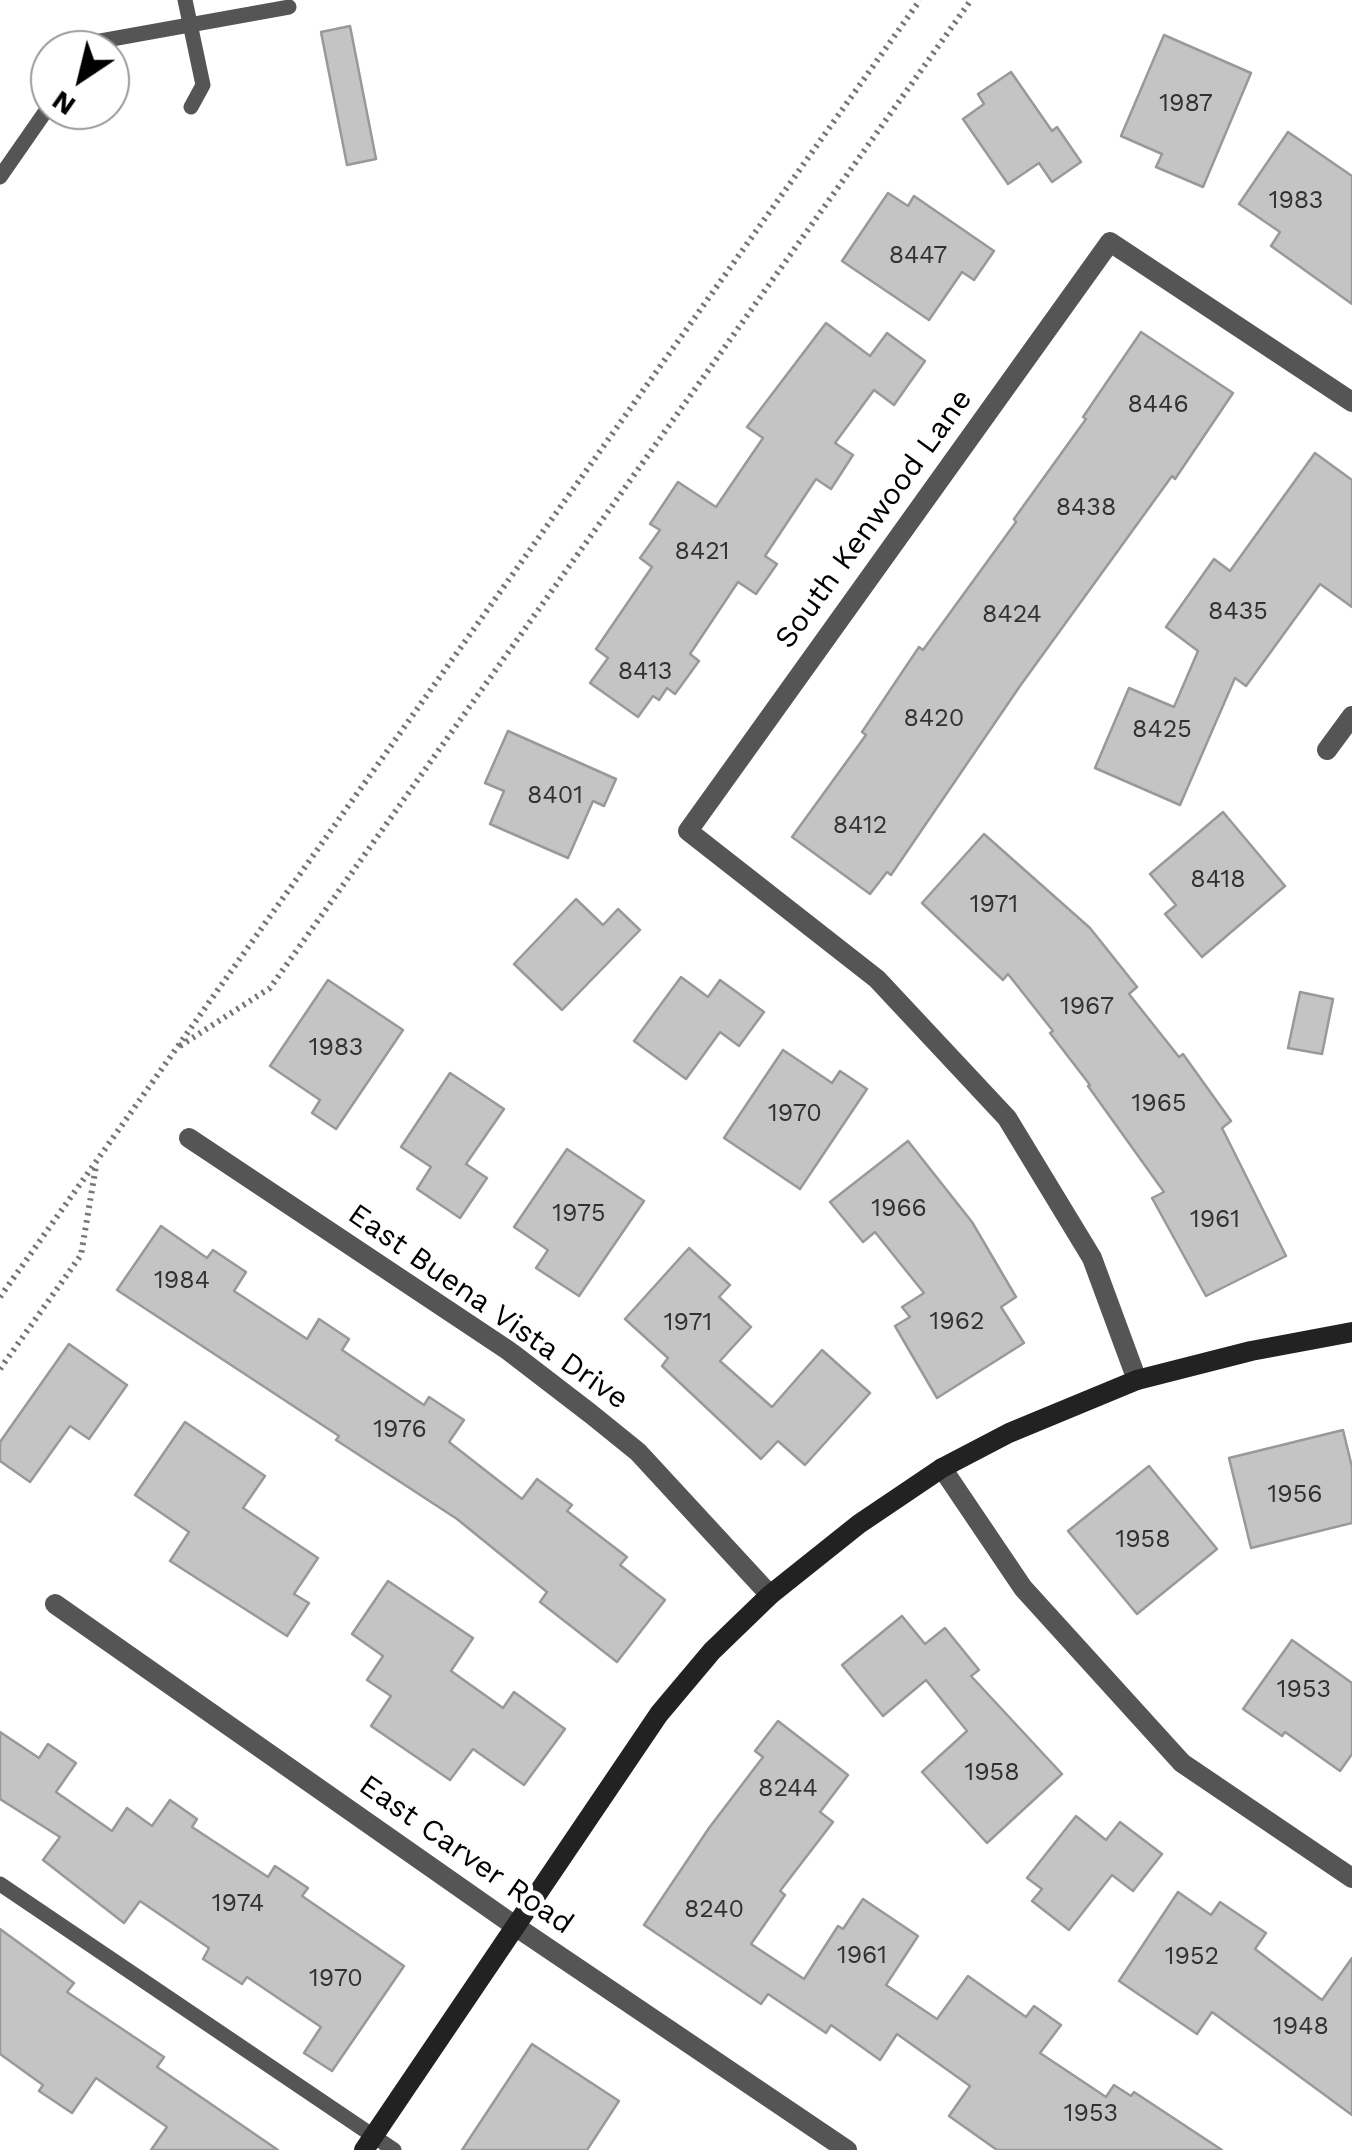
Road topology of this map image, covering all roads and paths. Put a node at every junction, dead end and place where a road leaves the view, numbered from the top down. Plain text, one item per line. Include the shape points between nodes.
1 (185, 0) edge
2 (920, 0) edge
3 (970, 0) edge
4 (289, 8) dead end
5 (190, 25) junction
6 (130, 36) edge
7 (191, 107) dead end
8 (33, 130) edge
9 (0, 177) edge
10 (1352, 402) edge
11 (1352, 716) edge
12 (1328, 750) dead end
13 (176, 1049) junction
14 (190, 1138) dead end
15 (97, 1160) junction
16 (0, 1298) edge
17 (1352, 1332) edge
18 (0, 1369) edge
19 (1136, 1380) junction
20 (942, 1468) junction
21 (770, 1594) junction
22 (55, 1604) dead end
23 (1352, 1878) edge
24 (0, 1884) edge
25 (515, 1926) junction
26 (369, 2143) edge
27 (394, 2150) edge
28 (846, 2150) edge

1 - 5 lane
2 - 13 path
3 - 13 path via 270,988
4 - 5 lane
5 - 6 lane
5 - 7 lane via 203,85
8 - 9 lane
10 - 19 street, South Kenwood Lane via 1110,242 688,831 877,978 1006,1118 1092,1258
11 - 12 street
13 - 15 path
14 - 21 street, East Buena Vista Drive via 509,1351 591,1414 638,1452
15 - 16 path
15 - 18 path via 81,1255
17 - 19 street
19 - 20 street
20 - 21 street
20 - 23 street via 1024,1588 1182,1763
21 - 25 street via 659,1714
22 - 25 street, East Carver Road
24 - 26 lane
25 - 26 street
25 - 28 street, East Carver Road
26 - 27 lane

